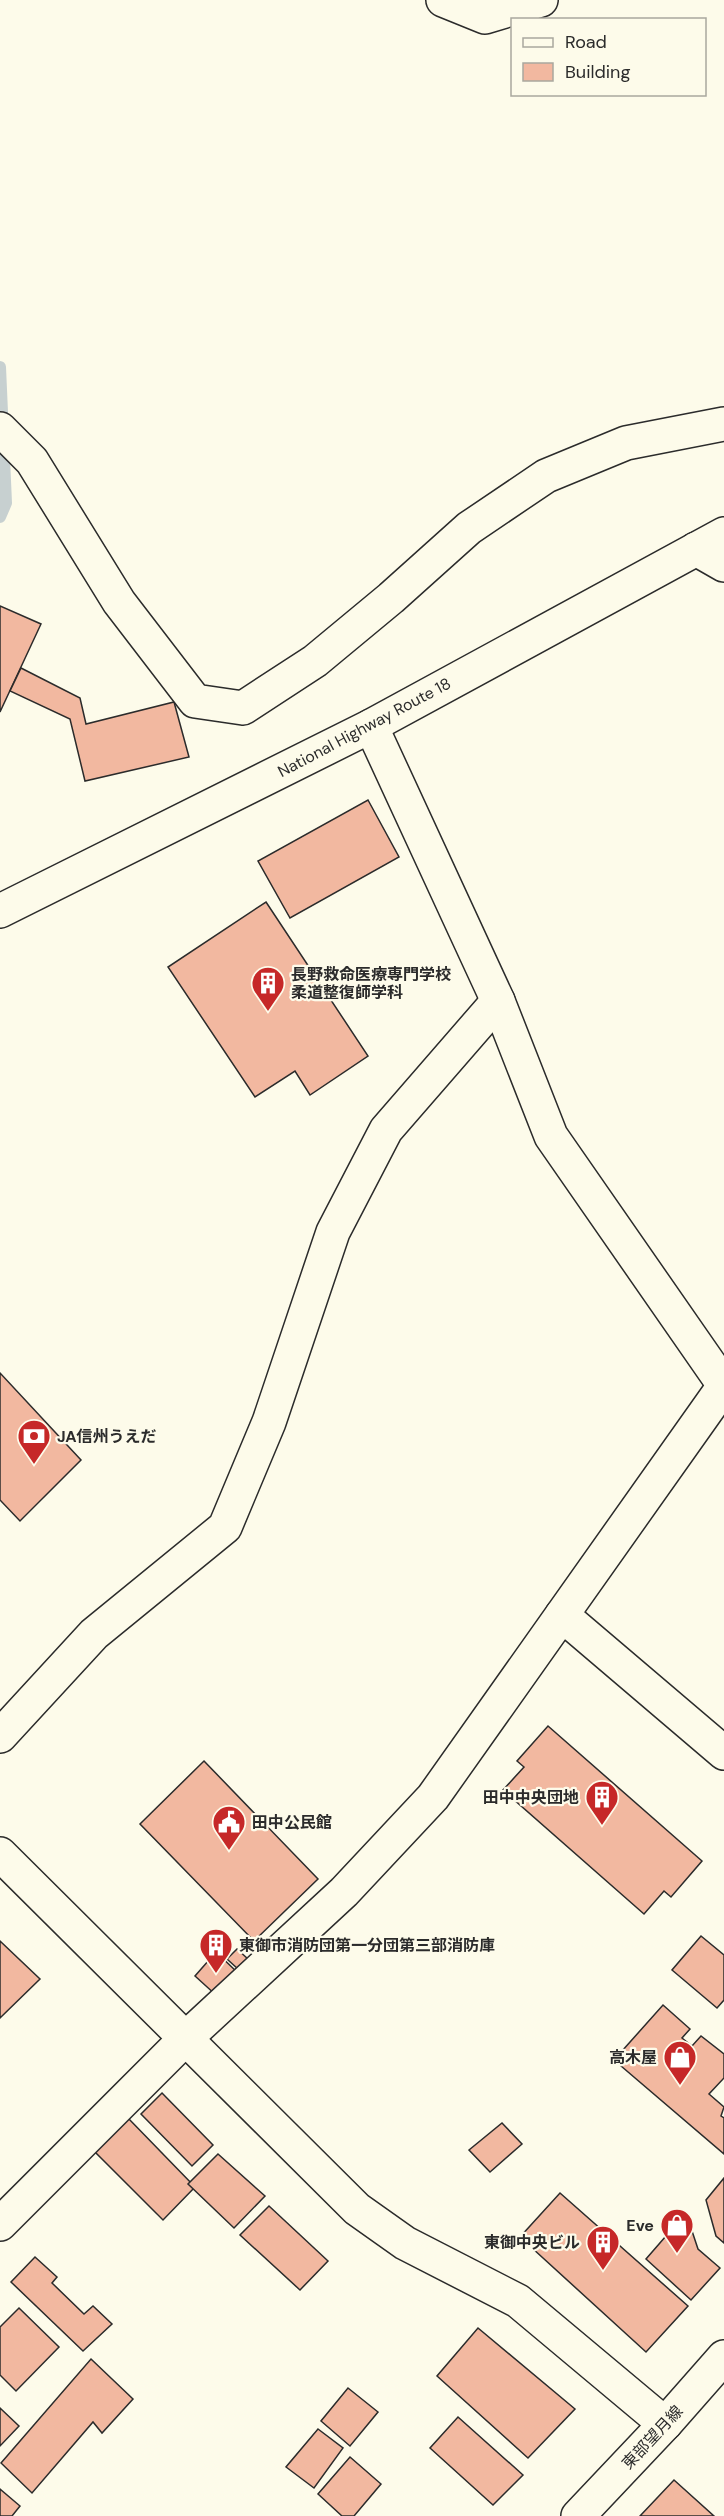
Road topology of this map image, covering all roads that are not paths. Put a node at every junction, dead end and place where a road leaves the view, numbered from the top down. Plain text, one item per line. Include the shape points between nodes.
1 (442, 0) edge
2 (541, 0) edge
3 (724, 424) edge
4 (0, 429) edge
5 (724, 534) edge
6 (696, 549) junction
7 (724, 565) edge
8 (371, 726) junction
9 (0, 911) edge
10 (498, 1001) junction
11 (724, 1385) edge
12 (562, 1615) junction
13 (0, 1736) edge
14 (724, 1753) edge
15 (0, 1854) edge
16 (186, 2038) junction
17 (0, 2224) edge
18 (724, 2357) edge
19 (665, 2424) junction
20 (578, 2516) edge

1 - 2 main road via 485,17
3 - 4 main road via 626,443 546,476 469,528 315,661 243,708 195,701 119,602 32,460
5 - 6 main road, National Highway Route 18
6 - 7 main road
6 - 8 main road, National Highway Route 18
8 - 9 main road, National Highway Route 18
8 - 10 main road
10 - 11 main road via 552,1136
10 - 13 main road via 386,1130 338,1222 269,1422 225,1527 93,1634
11 - 12 main road
12 - 14 main road
12 - 16 main road via 433,1797 344,1892
15 - 16 main road
16 - 17 main road
16 - 19 main road via 357,2209 405,2243 518,2301
18 - 19 main road, 東部望月線
19 - 20 main road, 東部望月線

